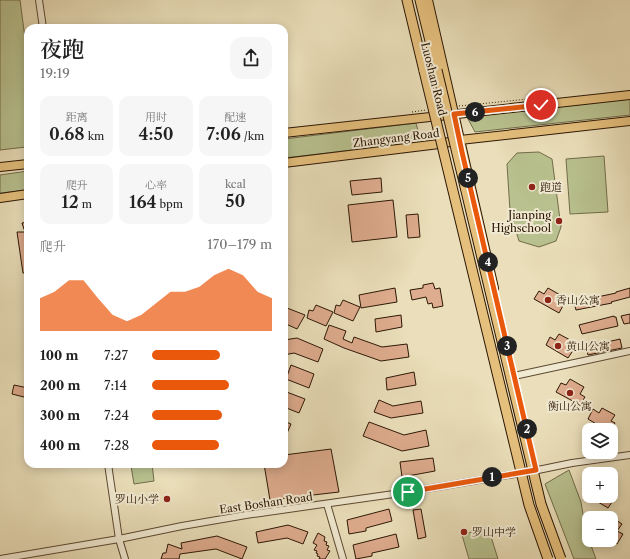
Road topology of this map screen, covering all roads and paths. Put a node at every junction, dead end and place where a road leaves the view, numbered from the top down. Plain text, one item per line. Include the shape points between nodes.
1 (39, 0) edge
2 (402, 0) edge
3 (407, 0) edge
4 (420, 0) edge
5 (428, 0) edge
6 (42, 24) edge
7 (630, 94) edge
8 (454, 114) junction
9 (432, 116) junction
10 (630, 121) edge
11 (288, 133) edge
12 (460, 140) junction
13 (439, 144) junction
14 (288, 163) edge
15 (24, 164) edge
16 (0, 167) edge
17 (24, 195) edge
18 (0, 198) edge
19 (630, 351) edge
20 (514, 376) junction
21 (630, 455) edge
22 (109, 468) edge
23 (536, 470) junction
24 (518, 473) junction
25 (328, 504) junction
26 (119, 539) junction
27 (29, 556) edge
28 (0, 559) edge
29 (125, 559) edge
30 (343, 559) edge
31 (545, 559) edge
32 (548, 559) edge
33 (561, 559) edge
34 (565, 559) edge

1 - 6 street
2 - 9 main road, Luoshan Road
3 - 32 highway, bridge via 529,505
4 - 33 highway, bridge via 540,504
5 - 8 main road, Luoshan Road
7 - 8 main road, Zhangyang Road
8 - 9 main road, Zhangyang Road
8 - 12 main road, Luoshan Road
9 - 11 main road, Zhangyang Road
9 - 13 main road, Luoshan Road
10 - 12 main road, Zhangyang Road
12 - 13 main road, Zhangyang Road
12 - 20 main road, Luoshan Road
13 - 14 main road, Zhangyang Road
13 - 24 main road, Luoshan Road
15 - 16 main road
17 - 18 main road
19 - 20 street
20 - 23 main road, Luoshan Road
21 - 23 street, East Boshan Road
22 - 26 street
23 - 24 street, East Boshan Road
23 - 34 main road, Luoshan Road via 544,502
24 - 25 street, East Boshan Road
24 - 31 main road, Luoshan Road via 526,507
25 - 26 street, East Boshan Road via 182,526
25 - 30 street
26 - 27 street, East Boshan Road
26 - 29 street
27 - 28 street, East Boshan Road

